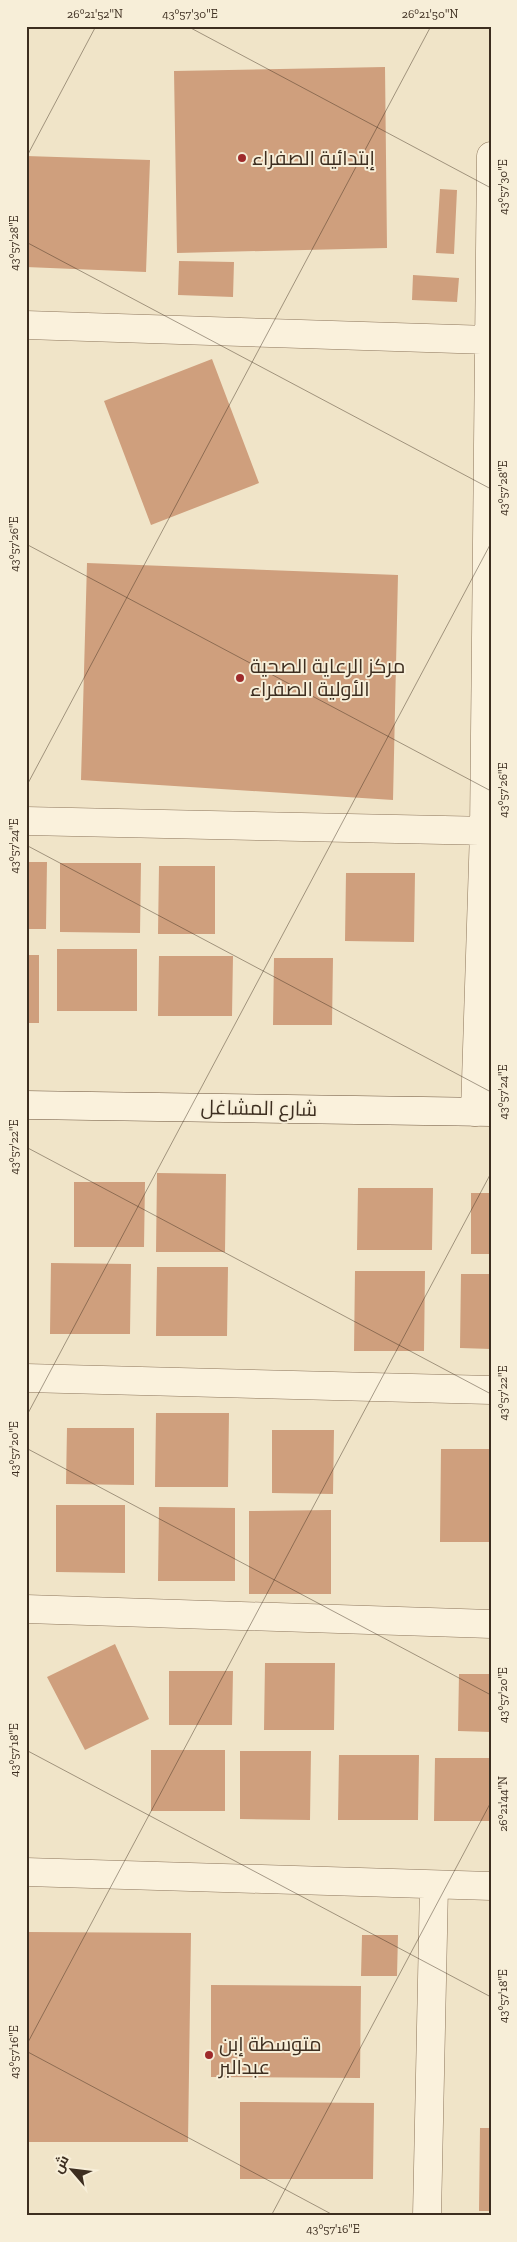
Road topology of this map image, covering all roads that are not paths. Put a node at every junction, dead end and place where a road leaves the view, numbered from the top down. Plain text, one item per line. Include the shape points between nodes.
1 (491, 156) edge
2 (26, 325) edge
3 (489, 340) junction
4 (26, 821) edge
5 (487, 831) edge
6 (26, 1105) edge
7 (483, 1112) edge
8 (26, 1378) edge
9 (491, 1390) edge
10 (26, 1609) edge
11 (491, 1624) edge
12 (26, 1872) edge
13 (434, 1886) junction
14 (491, 1886) edge
15 (427, 2216) edge

1 - 3 street
2 - 3 street
3 - 5 street
4 - 5 street
5 - 7 street
6 - 7 street, شارع المشاغل
8 - 9 street
10 - 11 street
12 - 13 street
13 - 14 street
13 - 15 street

